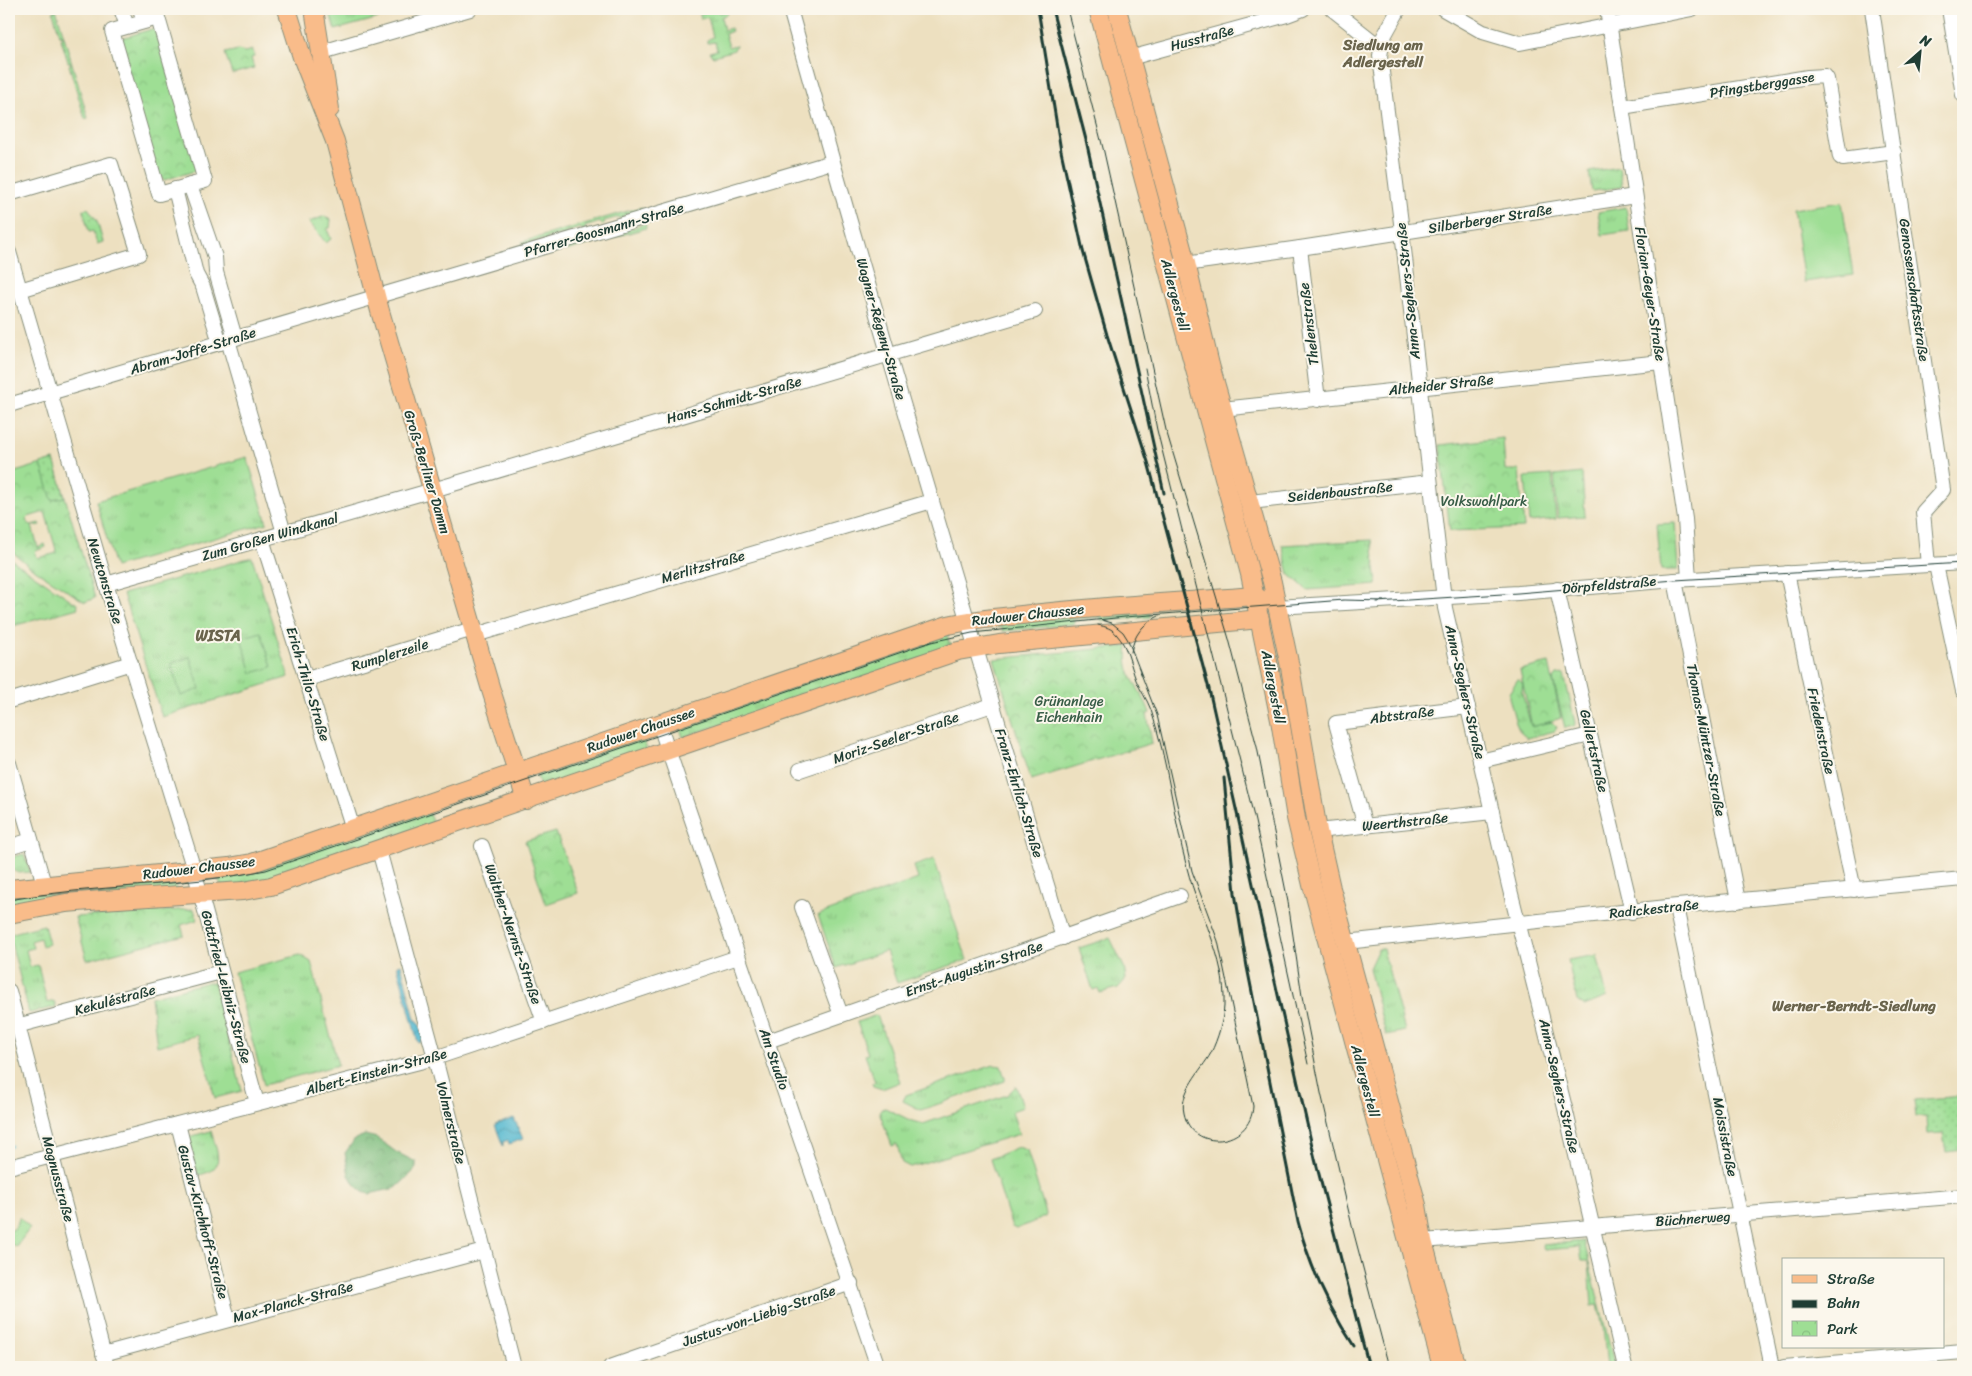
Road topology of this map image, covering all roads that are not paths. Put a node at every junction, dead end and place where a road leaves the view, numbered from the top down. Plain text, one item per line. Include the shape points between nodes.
1 (121, 9) edge
2 (287, 9) edge
3 (314, 9) edge
4 (470, 9) edge
5 (790, 9) edge
6 (1098, 9) edge
7 (1117, 9) edge
8 (1303, 9) edge
9 (1332, 9) edge
10 (1399, 9) edge
11 (1443, 9) edge
12 (1607, 9) edge
13 (1692, 9) edge
14 (1872, 9) edge
15 (1949, 9) edge
16 (142, 15) edge
17 (1610, 25) junction
18 (127, 26) junction
19 (1380, 47) junction
20 (322, 52) junction
21 (302, 57) junction
22 (1130, 58) junction
23 (1963, 95) edge
24 (1622, 107) junction
25 (335, 141) junction
26 (1894, 152) junction
27 (832, 162) junction
28 (190, 185) junction
29 (175, 190) junction
30 (9, 194) edge
31 (1635, 196) junction
32 (1402, 232) junction
33 (1300, 248) junction
34 (9, 252) edge
35 (1186, 263) junction
36 (1168, 267) junction
37 (20, 290) junction
38 (376, 296) junction
39 (1035, 311) dead end
40 (228, 340) junction
41 (888, 353) junction
42 (1660, 362) junction
43 (1419, 387) junction
44 (50, 393) junction
45 (1318, 400) junction
46 (9, 405) edge
47 (1222, 409) junction
48 (1430, 482) junction
49 (433, 490) junction
50 (932, 501) junction
51 (1250, 502) junction
52 (284, 533) junction
53 (262, 539) junction
54 (1963, 563) edge
55 (1932, 565) junction
56 (1787, 573) junction
57 (1682, 579) junction
58 (106, 584) junction
59 (1557, 589) junction
60 (1255, 596) junction
61 (1444, 597) junction
62 (1276, 607) junction
63 (968, 620) junction
64 (1260, 620) junction
65 (474, 632) junction
66 (976, 647) junction
67 (131, 663) junction
68 (307, 679) junction
69 (1963, 691) edge
70 (9, 701) edge
71 (992, 705) junction
72 (1468, 707) junction
73 (659, 724) junction
74 (1590, 735) junction
75 (669, 751) junction
76 (1480, 761) junction
77 (9, 763) edge
78 (800, 770) dead end
79 (517, 772) junction
80 (526, 800) junction
81 (1492, 812) junction
82 (1365, 826) junction
83 (354, 829) junction
84 (1318, 831) junction
85 (31, 840) junction
86 (482, 846) dead end
87 (9, 848) edge
88 (379, 850) junction
89 (194, 870) junction
90 (1963, 879) edge
91 (44, 884) junction
92 (9, 889) edge
93 (1854, 890) junction
94 (201, 894) junction
95 (1180, 896) dead end
96 (1738, 901) junction
97 (802, 906) dead end
98 (1676, 906) junction
99 (1632, 912) junction
100 (9, 914) edge
101 (1519, 924) junction
102 (1064, 938) junction
103 (1346, 942) junction
104 (738, 957) junction
105 (221, 972) junction
106 (9, 991) edge
107 (841, 1015) junction
108 (544, 1022) junction
109 (13, 1027) edge
110 (768, 1041) junction
111 (435, 1058) junction
112 (257, 1103) junction
113 (178, 1124) junction
114 (53, 1156) junction
115 (9, 1167) edge
116 (1963, 1196) edge
117 (1740, 1215) junction
118 (1592, 1226) junction
119 (1423, 1241) junction
120 (484, 1251) junction
121 (851, 1283) junction
122 (228, 1319) junction
123 (1963, 1352) edge
124 (105, 1361) edge
125 (514, 1367) edge
126 (610, 1367) edge
127 (878, 1367) edge
128 (1442, 1367) edge
129 (1458, 1367) edge
130 (1625, 1367) edge
131 (1772, 1367) edge
132 (1784, 1367) edge

1 - 18 street
2 - 21 main road, Groß-Berliner Damm
3 - 20 main road, Groß-Berliner Damm
4 - 20 street
5 - 27 street, Wagner-Régeny-Straße
6 - 36 main road, Adlergestell
7 - 22 main road, Adlergestell
8 - 22 street, Husstraße
9 - 19 street
10 - 19 street, Anna-Seghers-Straße
11 - 17 street via 1483,32 1520,42
12 - 17 street, Florian-Geyer-Straße
13 - 17 street
14 - 26 street, Genossenschaftsstraße
15 - 23 street
16 - 18 street
16 - 28 street via 158,18 205,180
17 - 24 street, Florian-Geyer-Straße
18 - 29 street via 112,31 132,102 159,194
19 - 32 street, Anna-Seghers-Straße
20 - 21 main road
20 - 25 main road, Groß-Berliner Damm
21 - 25 main road, Groß-Berliner Damm
22 - 35 main road, Adlergestell
24 - 26 street, Pfingstberggasse via 1825,76 1840,157
24 - 31 street, Florian-Geyer-Straße
25 - 38 main road, Groß-Berliner Damm
26 - 55 street, Genossenschaftsstraße via 1943,490 1923,512
27 - 38 street, Pfarrer-Goosmann-Straße
27 - 41 street, Wagner-Régeny-Straße
28 - 29 street
28 - 40 street via 212,250
29 - 40 street via 195,268
30 - 37 street via 111,164 139,254
31 - 32 street, Silberberger Straße
31 - 42 street, Florian-Geyer-Straße
32 - 33 street, Silberberger Straße
32 - 43 street, Anna-Seghers-Straße
33 - 35 street, Silberberger Straße
33 - 45 street, Thelenstraße
34 - 37 street, Newtonstraße
35 - 36 street, Silberberger Straße
35 - 47 main road, Adlergestell
36 - 60 main road, Adlergestell
37 - 44 street, Newtonstraße
38 - 40 street, Abram-Joffe-Straße
38 - 49 main road, Groß-Berliner Damm
39 - 41 street, Hans-Schmidt-Straße
40 - 44 street, Abram-Joffe-Straße
40 - 52 street
41 - 49 street, Hans-Schmidt-Straße
41 - 50 street, Wagner-Régeny-Straße
42 - 43 street, Altheider Straße
42 - 57 street, Florian-Geyer-Straße via 1685,519
43 - 45 street, Altheider Straße
43 - 48 street, Anna-Seghers-Straße
44 - 46 street, Abram-Joffe-Straße
44 - 58 street, Newtonstraße
45 - 47 street, Altheider Straße
47 - 51 main road, Adlergestell
48 - 51 street, Seidenbaustraße
48 - 61 street, Anna-Seghers-Straße
49 - 52 street, Zum Großen Windkanal
49 - 65 main road, Groß-Berliner Damm
50 - 63 street, Wagner-Régeny-Straße
50 - 65 street, Merlitzstraße
51 - 62 main road, Adlergestell
52 - 53 street, Zum Großen Windkanal
53 - 58 street, Zum Großen Windkanal
53 - 68 street, Erich-Thilo-Straße
54 - 55 street, Dörpfeldstraße
55 - 56 street, Dörpfeldstraße
55 - 69 street
56 - 57 street, Dörpfeldstraße
56 - 93 street, Friedenstraße
57 - 59 street, Dörpfeldstraße
57 - 96 street, Thomas-Müntzer-Straße
58 - 67 street, Newtonstraße
59 - 61 street, Dörpfeldstraße
59 - 74 street, Gellertstraße
60 - 62 main road
60 - 63 main road, Rudower Chaussee
60 - 64 main road, Adlergestell
61 - 62 street, Dörpfeldstraße
61 - 72 street, Anna-Seghers-Straße
62 - 64 main road
62 - 84 main road, Adlergestell via 1290,667
63 - 66 street, Wagner-Régeny-Straße
63 - 73 main road, Rudower Chaussee
64 - 66 main road, Rudower Chaussee
64 - 128 main road, Adlergestell via 1296,818 1312,885
65 - 68 street, Rumplerzeile
65 - 79 main road, Groß-Berliner Damm
66 - 71 street, Franz-Ehrlich-Straße
66 - 75 main road, Rudower Chaussee
67 - 70 street
67 - 89 street, Newtonstraße
68 - 83 street, Erich-Thilo-Straße
71 - 78 street, Moriz-Seeler-Straße
71 - 102 street, Franz-Ehrlich-Straße
72 - 76 street, Anna-Seghers-Straße
72 - 82 street, Abtstraße via 1336,723
73 - 75 street, Am Studio
73 - 79 main road, Rudower Chaussee
74 - 76 street
74 - 99 street, Gellertstraße
75 - 80 main road, Rudower Chaussee
75 - 104 street, Am Studio
76 - 81 street, Anna-Seghers-Straße
77 - 85 street
79 - 80 main road, Groß-Berliner Damm
79 - 83 main road, Rudower Chaussee
80 - 88 main road, Rudower Chaussee
81 - 82 street, Weerthstraße
81 - 101 street, Anna-Seghers-Straße
82 - 84 street, Weerthstraße
83 - 89 main road, Rudower Chaussee via 252,863
84 - 103 main road, Adlergestell
85 - 87 street
85 - 91 street
86 - 108 street, Walther-Nernst-Straße
88 - 94 main road, Rudower Chaussee via 271,886
88 - 111 street, Volmerstraße
89 - 91 main road, Rudower Chaussee
89 - 94 street, Gottfried-Leibniz-Straße
90 - 93 street, Radickestraße
91 - 92 main road, Rudower Chaussee
93 - 96 street, Radickestraße
94 - 100 main road, Rudower Chaussee via 75,902
94 - 105 street, Gottfried-Leibniz-Straße
95 - 102 street, Ernst-Augustin-Straße
96 - 98 street, Radickestraße
97 - 107 street
98 - 99 street, Radickestraße
98 - 117 street, Moissistraße
99 - 101 street, Radickestraße
101 - 103 street, Radickestraße
101 - 118 street, Anna-Seghers-Straße
102 - 107 street, Ernst-Augustin-Straße
103 - 119 main road, Adlergestell via 1417,1206
104 - 108 street, Albert-Einstein-Straße
104 - 110 street, Am Studio
105 - 109 street, Kekuléstraße
105 - 112 street, Gottfried-Leibniz-Straße
106 - 109 street, Magnusstraße
107 - 110 street, Ernst-Augustin-Straße
108 - 111 street, Albert-Einstein-Straße
109 - 114 street, Magnusstraße
110 - 121 street, Am Studio
111 - 112 street, Albert-Einstein-Straße
111 - 120 street, Volmerstraße
112 - 113 street, Albert-Einstein-Straße
113 - 114 street, Albert-Einstein-Straße
113 - 122 street, Gustav-Kirchhoff-Straße
114 - 115 street, Albert-Einstein-Straße
114 - 124 street, Magnusstraße
116 - 117 street, Büchnerweg
117 - 118 street, Büchnerweg
117 - 131 street, Moissistraße
118 - 119 street, Büchnerweg
118 - 130 street, Anna-Seghers-Straße
119 - 129 main road, Adlergestell
120 - 122 street, Max-Planck-Straße
120 - 125 street, Volmerstraße
121 - 126 street, Justus-von-Liebig-Straße
121 - 127 street, Am Studio
122 - 124 street, Max-Planck-Straße
123 - 132 street

